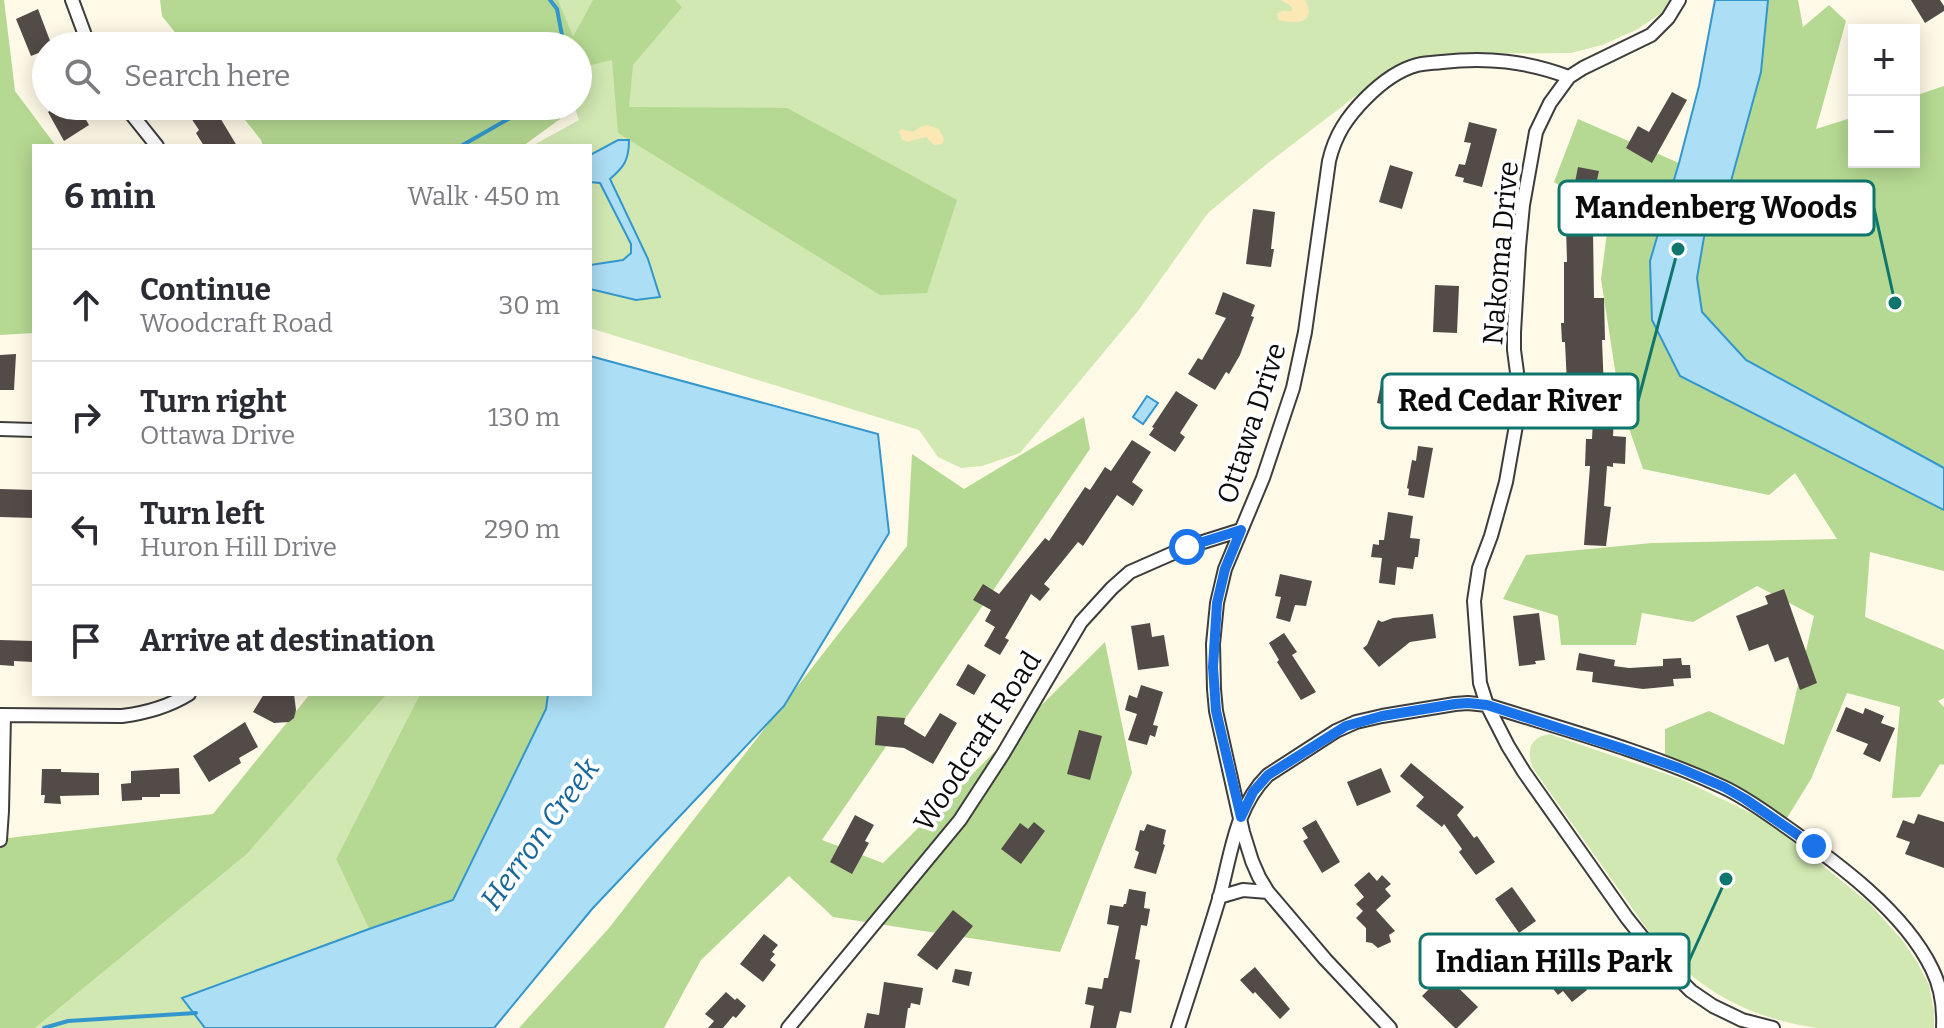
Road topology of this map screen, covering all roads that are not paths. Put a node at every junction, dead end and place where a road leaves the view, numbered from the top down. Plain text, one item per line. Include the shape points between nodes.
1 (72, 0) edge
2 (1679, 0) edge
3 (84, 32) edge
4 (1569, 77) junction
5 (136, 120) edge
6 (155, 144) edge
7 (0, 429) edge
8 (32, 430) edge
9 (1241, 530) junction
10 (185, 696) edge
11 (1487, 705) junction
12 (2, 715) edge
13 (1241, 817) junction
14 (0, 840) edge
15 (1268, 892) junction
16 (1219, 897) junction
17 (788, 1028) edge
18 (1178, 1028) edge
19 (1390, 1028) edge
20 (1773, 1028) edge
21 (1943, 1028) edge

1 - 3 street
2 - 4 street, Nakoma Drive via 1651,35
4 - 9 street, Ottawa Drive via 1501,60 1416,65 1373,91 1346,120 1329,161 1293,388
4 - 11 street, Nakoma Drive via 1536,132 1523,205 1514,332 1518,414 1474,601 1480,683
5 - 6 street
7 - 8 street
9 - 13 street, Ottawa Drive via 1217,603 1213,667 1216,711
9 - 17 street, Woodcraft Road via 1130,572 1097,603 960,820
10 - 12 street via 122,716
11 - 13 street via 1455,704 1346,726 1268,775
11 - 20 street, Nakoma Drive via 1562,828 1663,963 1713,1006
11 - 21 street via 1724,787 1825,854 1882,904 1924,954 1941,993
12 - 14 street
13 - 15 street, Ottawa Drive via 1252,861
13 - 16 street
15 - 16 street via 1243,890
15 - 19 street, Ottawa Drive
16 - 18 street

